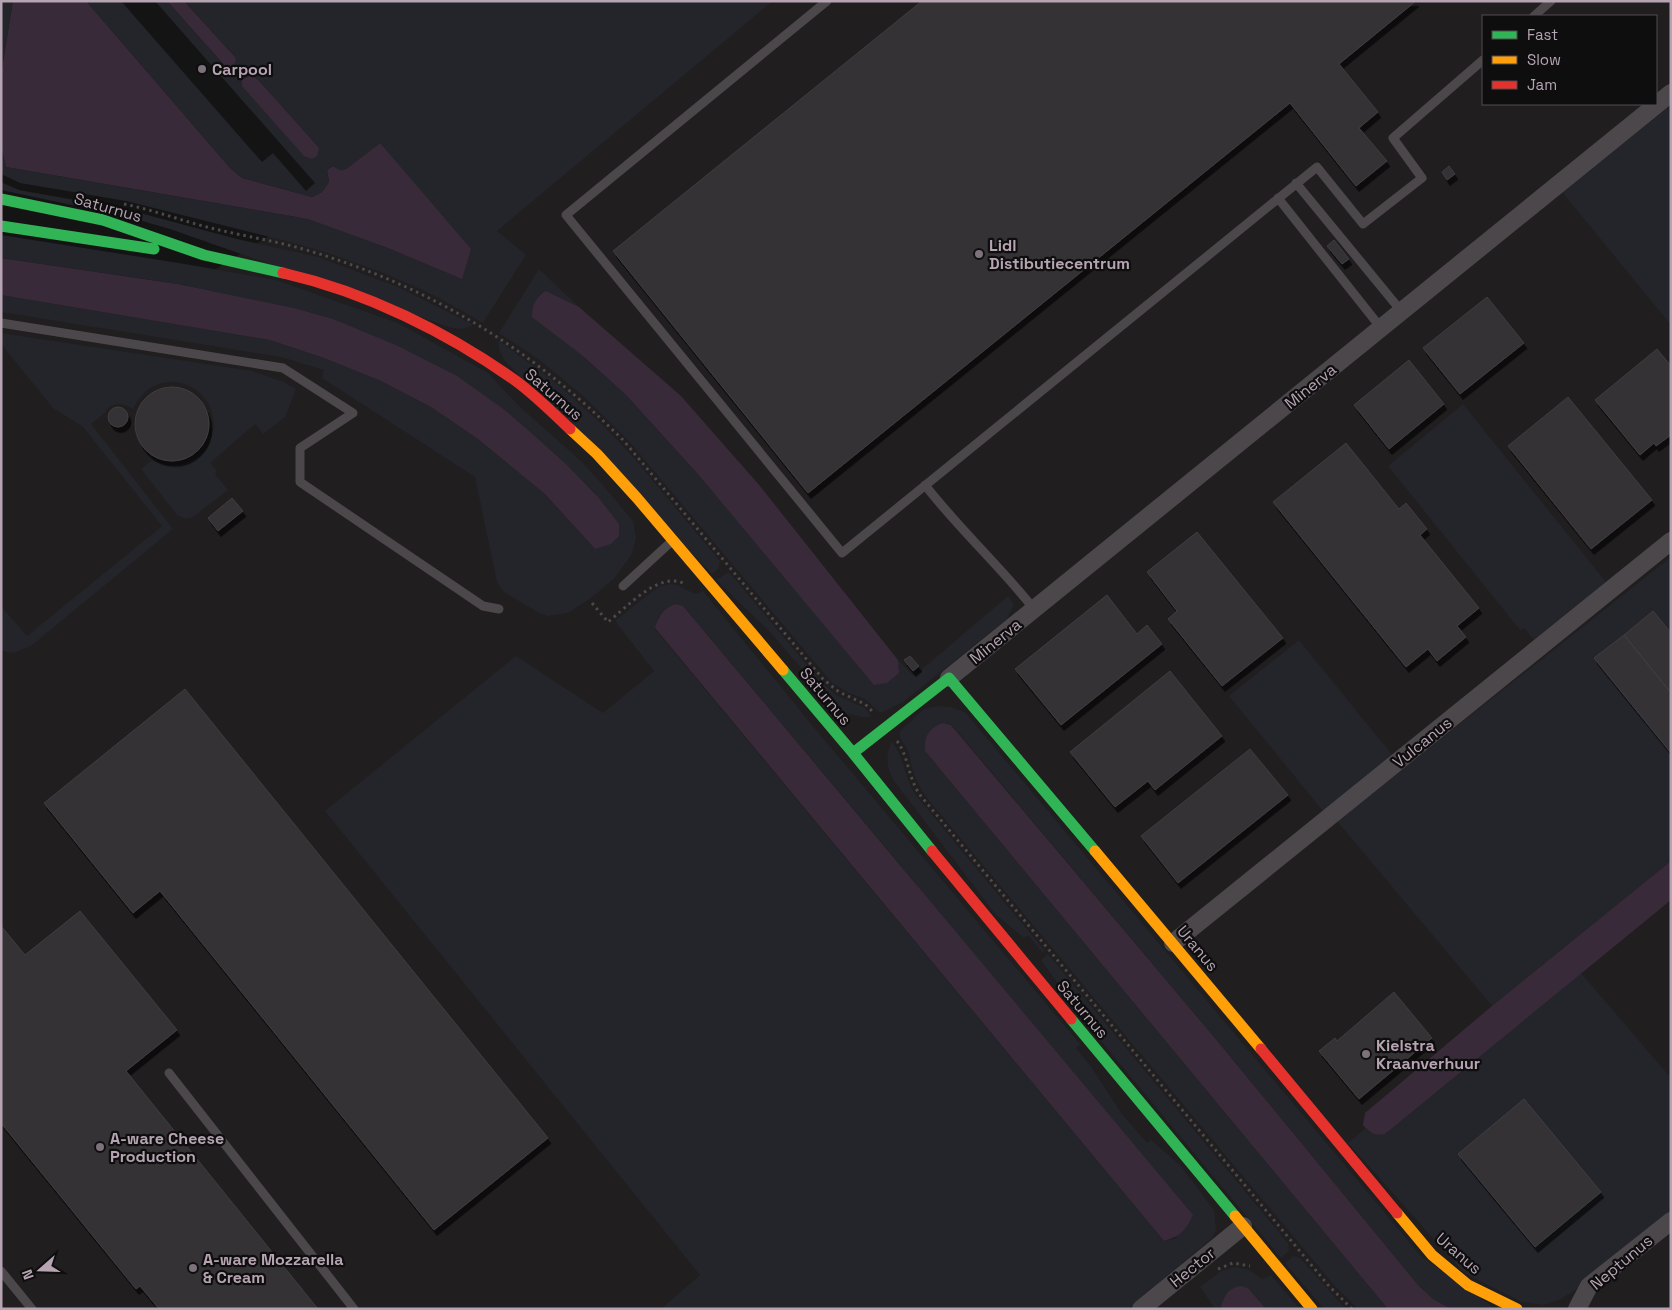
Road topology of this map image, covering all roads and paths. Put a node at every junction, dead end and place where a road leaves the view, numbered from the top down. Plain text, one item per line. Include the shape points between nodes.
1 (827, 1) edge
2 (1551, 1) edge
3 (1535, 15) edge
4 (1482, 61) edge
5 (1671, 93) edge
6 (1657, 104) edge
7 (1656, 105) edge
8 (1296, 183) junction
9 (1278, 198) junction
10 (1, 199) edge
11 (119, 204) dead end
12 (1, 226) edge
13 (204, 255) junction
14 (1402, 312) junction
15 (1, 323) edge
16 (1381, 328) junction
17 (925, 485) junction
18 (672, 541) junction
19 (1671, 541) edge
20 (623, 586) dead end
21 (689, 586) dead end
22 (592, 603) dead end
23 (499, 609) dead end
24 (1034, 609) junction
25 (949, 678) junction
26 (876, 715) dead end
27 (895, 738) dead end
28 (853, 753) junction
29 (1173, 943) junction
30 (169, 1073) dead end
31 (1671, 1221) edge
32 (1243, 1226) junction
33 (1253, 1268) dead end
34 (1, 1271) edge
35 (1215, 1271) dead end
36 (32, 1309) edge
37 (354, 1309) edge
38 (1141, 1309) edge
39 (1312, 1309) edge
40 (1352, 1309) edge
41 (1517, 1309) edge
42 (1577, 1309) edge

1 - 17 lane via 566,215 842,553
2 - 3 lane
4 - 8 lane via 1393,138 1422,178 1363,224 1317,167
5 - 6 street, Minerva
7 - 14 street, Minerva
8 - 9 lane
8 - 14 lane
9 - 16 lane
9 - 17 lane
10 - 13 main road, Saturnus via 103,220
11 - 26 path via 301,248 349,263 426,295 516,348 595,412 624,441 823,679 839,692 865,704
12 - 13 main road, Saturnus
13 - 18 main road, Saturnus via 332,287 408,317 476,355 517,382 554,413 616,475
14 - 16 street, Minerva
15 - 23 lane via 283,368 353,413 300,448 300,482 483,606
16 - 24 street, Minerva
17 - 24 lane
18 - 20 lane
18 - 28 main road, Saturnus
19 - 29 street, Vulcanus
21 - 22 path via 677,580 658,584 608,622
24 - 25 street, Minerva
25 - 28 main road
25 - 29 main road, Uranus
27 - 40 path via 904,752 912,782 920,795 1328,1285
28 - 32 main road, Saturnus
29 - 41 main road, Uranus via 1432,1255 1468,1285
30 - 37 lane
31 - 42 street, Neptunus via 1589,1286
32 - 38 street, Hector
32 - 39 main road, Saturnus
33 - 35 path via 1233,1263
34 - 36 lane

